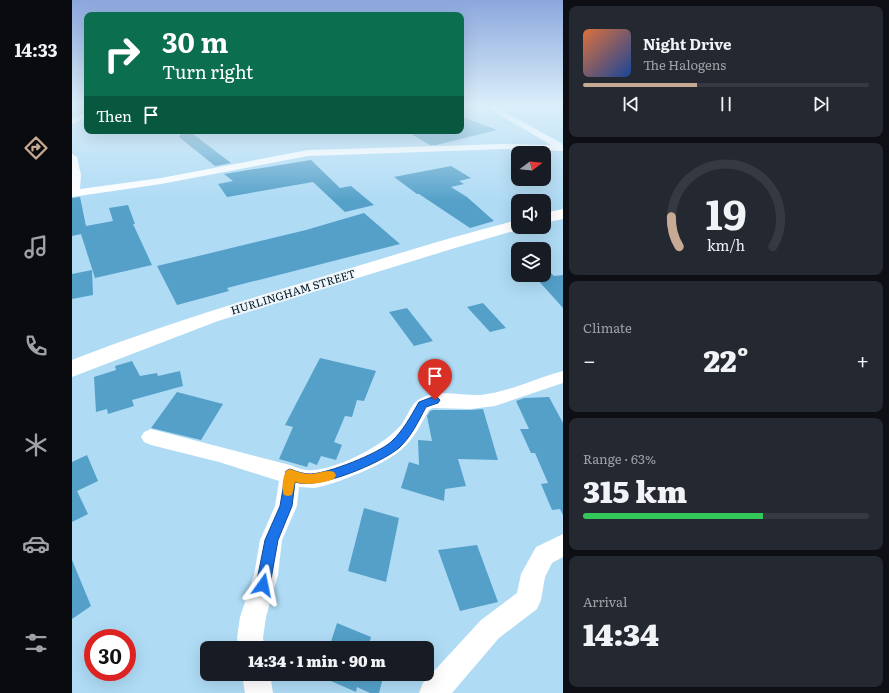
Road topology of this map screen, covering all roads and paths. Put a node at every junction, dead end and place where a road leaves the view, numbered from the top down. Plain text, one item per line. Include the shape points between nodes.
1 (544, 137) edge
2 (563, 148) edge
3 (72, 157) edge
4 (73, 194) edge
5 (563, 214) edge
6 (551, 217) edge
7 (511, 227) edge
8 (72, 369) edge
9 (563, 377) edge
10 (150, 437) dead end
11 (290, 474) junction
12 (563, 545) edge
13 (251, 641) edge
14 (257, 681) edge
15 (259, 693) edge
16 (433, 693) edge

1 - 2 street
2 - 4 street via 493,146 402,152 320,152 158,182
3 - 4 street via 76,186
5 - 6 street
7 - 8 street, HURLINGHAM STREET via 210,317
9 - 11 street via 488,400 427,402 394,446 364,462 318,478 299,478
10 - 11 street
11 - 13 street via 286,506 271,540 266,575 253,618
12 - 16 street via 544,555 533,574 528,600 490,629
14 - 15 street

